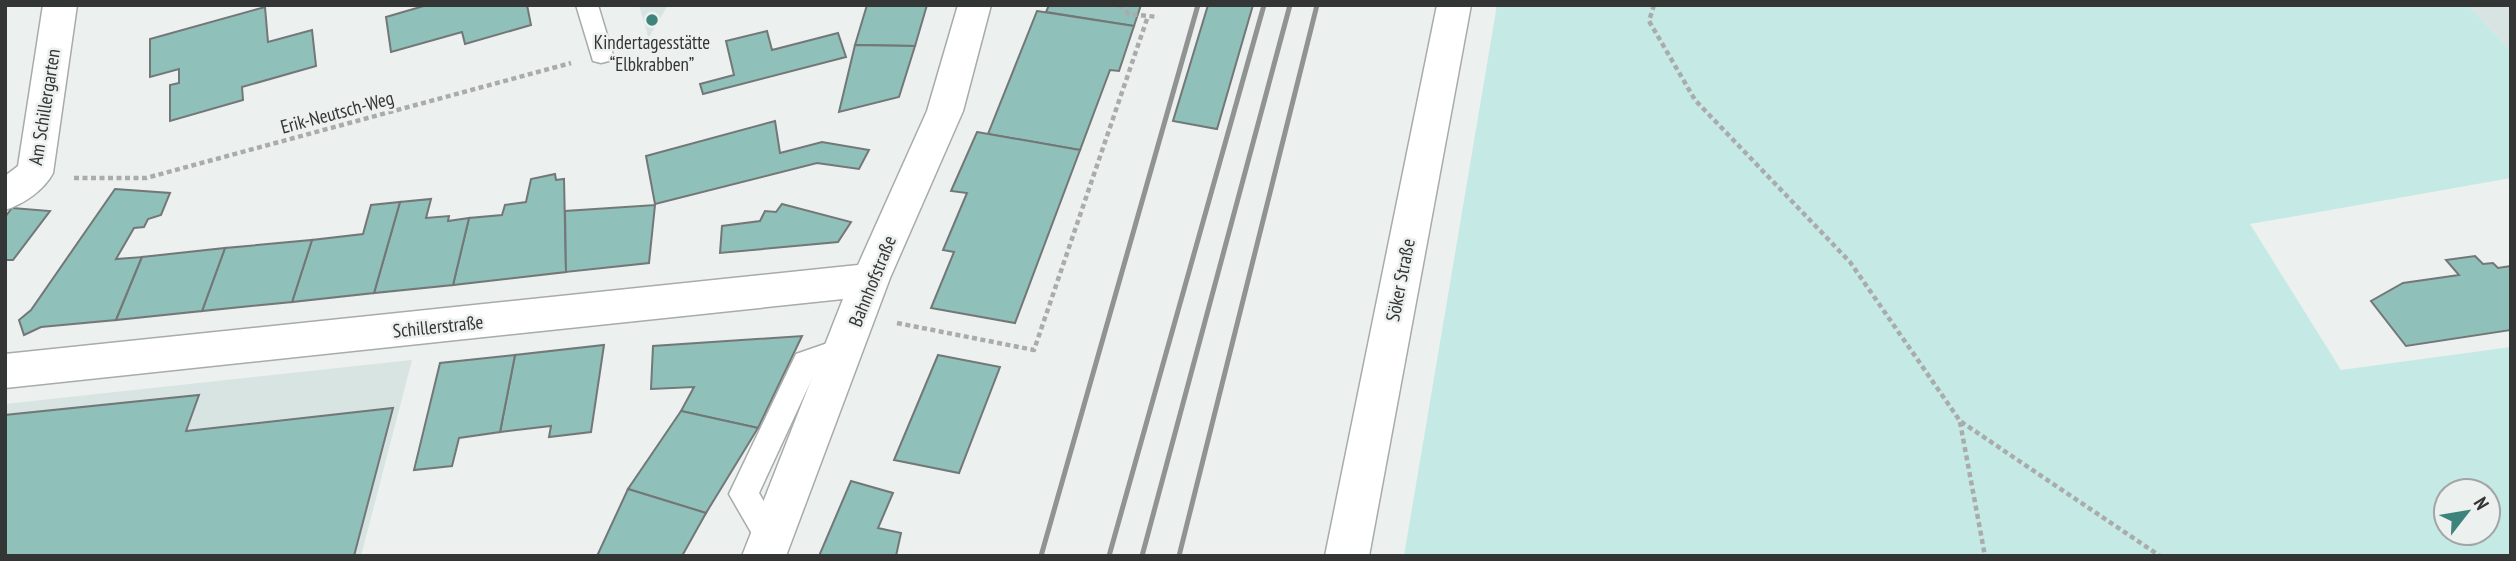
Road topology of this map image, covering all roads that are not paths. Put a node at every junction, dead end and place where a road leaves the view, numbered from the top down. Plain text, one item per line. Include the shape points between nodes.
1 (60, 5) edge
2 (587, 5) edge
3 (975, 5) edge
4 (1454, 5) edge
5 (601, 55) road end
6 (5, 196) edge
7 (871, 278) junction
8 (5, 371) edge
9 (766, 546) edge
10 (1347, 556) edge

1 - 6 street, Am Schillergarten via 35,173
2 - 5 lane
3 - 7 street, Bahnhofstraße via 945,111
4 - 10 street, Söker Straße
7 - 8 street, Schillerstraße via 841,285
7 - 9 street, Bahnhofstraße

